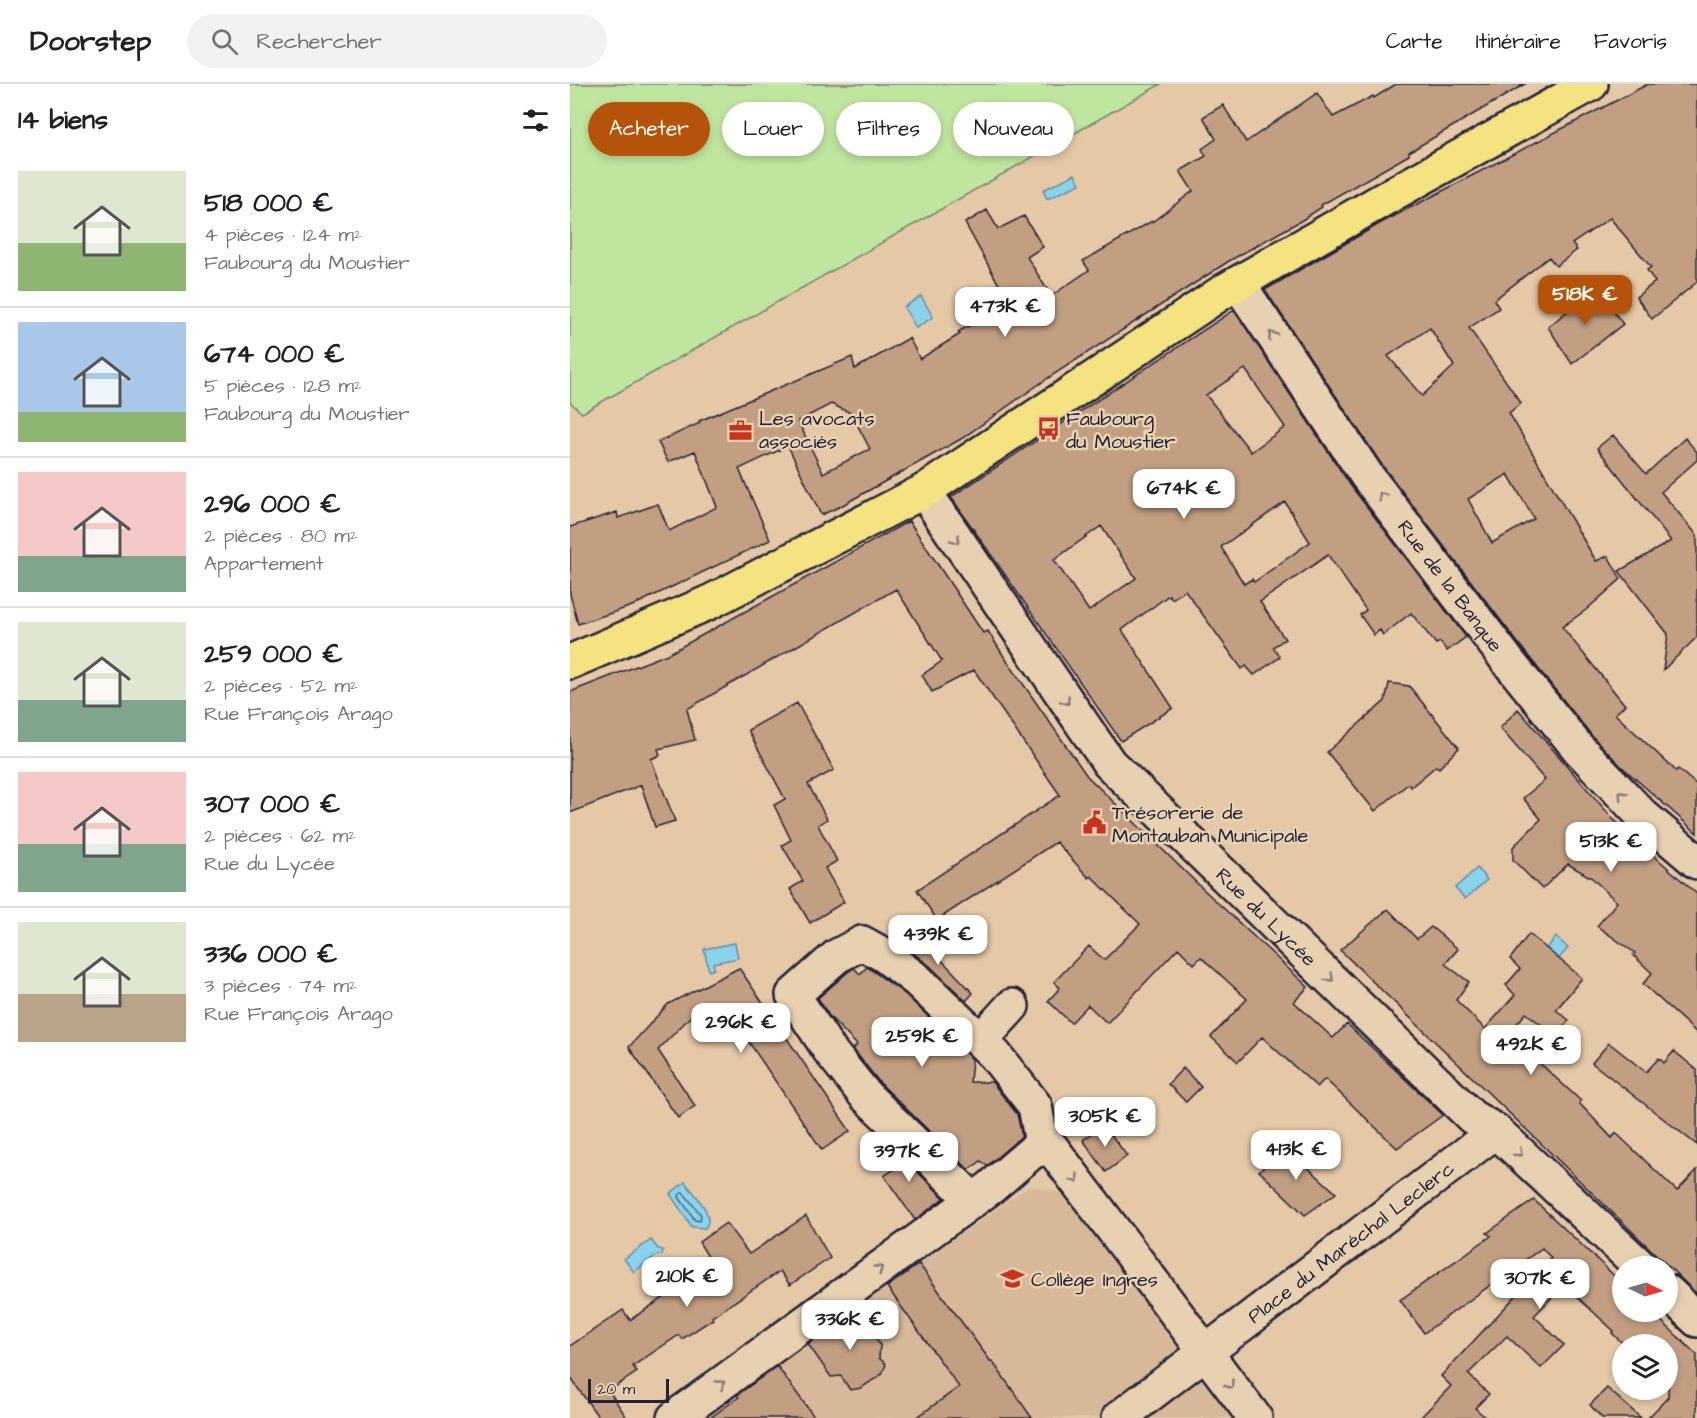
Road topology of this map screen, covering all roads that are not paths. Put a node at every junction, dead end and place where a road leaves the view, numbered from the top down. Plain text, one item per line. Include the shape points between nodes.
1 (1591, 84) edge
2 (1238, 283) junction
3 (924, 491) junction
4 (570, 662) edge
5 (1697, 862) edge
6 (1012, 1006) dead end
7 (980, 1041) junction
8 (1496, 1131) junction
9 (1038, 1150) junction
10 (973, 1200) junction
11 (1629, 1256) edge
12 (1678, 1302) edge
13 (1697, 1320) edge
14 (1207, 1353) junction
15 (674, 1418) edge
16 (1119, 1418) edge
17 (1255, 1418) edge

1 - 2 main road
2 - 3 main road
5 -> 2 street, Rue de la Banque via 1642,815 1586,756 1507,660 1367,476
3 - 4 main road via 710,602
3 -> 8 street, Rue du Lycée via 1109,763 1472,1117
6 - 7 street
7 - 9 street via 1035,1106
7 - 10 street via 917,980 862,943 837,956 793,995 866,1096
8 -> 11 street, Rue du Lycée
8 - 14 street, Place du Maréchal Leclerc
9 - 10 street
9 -> 14 street via 1051,1147
15 -> 10 street
12 - 13 street
14 - 16 street, Place du Maréchal Leclerc
14 -> 17 street

